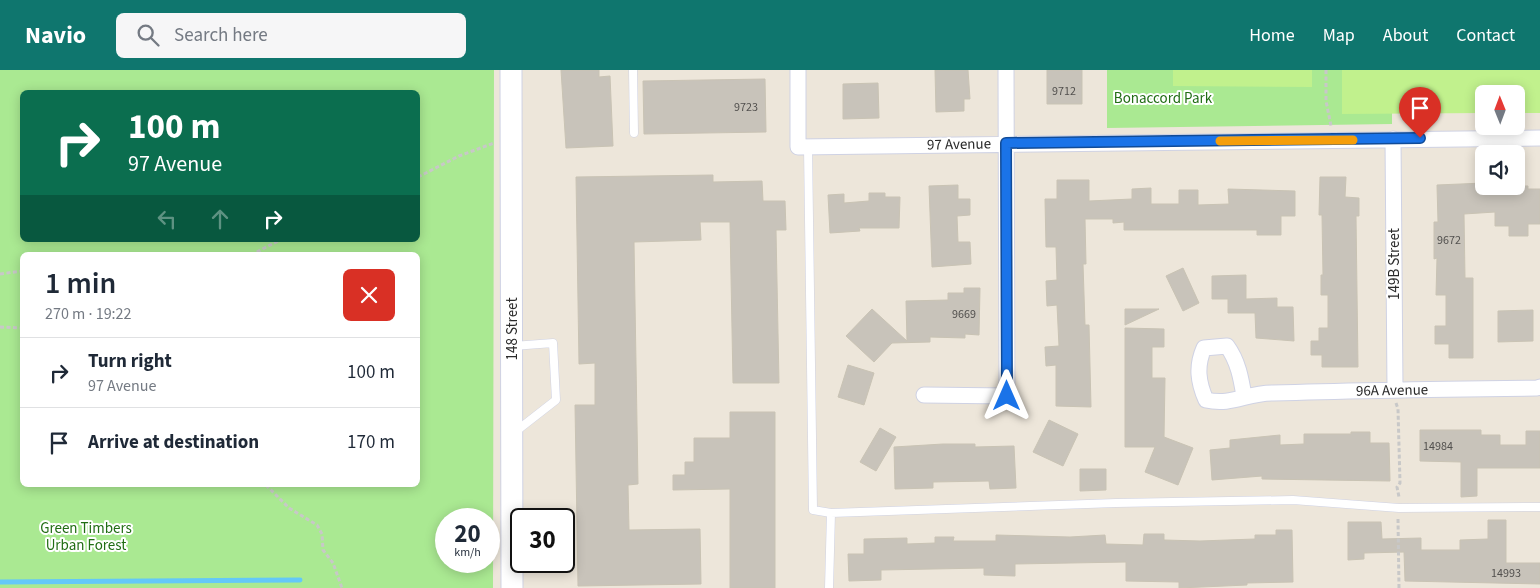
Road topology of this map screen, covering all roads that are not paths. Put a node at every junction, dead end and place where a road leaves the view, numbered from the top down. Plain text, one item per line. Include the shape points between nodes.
1 (511, 70) edge
2 (633, 70) edge
3 (798, 70) edge
4 (1006, 70) edge
5 (634, 134) dead end
6 (1540, 138) edge
7 (1393, 139) junction
8 (1006, 143) junction
9 (803, 147) junction
10 (512, 346) junction
11 (1540, 387) edge
12 (924, 395) dead end
13 (1244, 396) dead end
14 (1395, 396) junction
15 (512, 435) junction
16 (1540, 506) edge
17 (831, 513) junction
18 (512, 588) edge
19 (829, 588) edge

1 - 10 main road, 148 Street
2 - 5 lane
3 - 9 street
4 - 8 street
6 - 7 street, 97 Avenue
7 - 8 street, 97 Avenue
7 - 14 street, 149B Street
8 - 9 street, 97 Avenue
8 - 12 street via 1007,396
9 - 17 lane via 813,510
10 - 15 main road, 148 Street
10 - 15 lane via 553,343 556,400
11 - 14 street, 96A Avenue
13 - 14 street, 96A Avenue via 1257,393
15 - 18 main road, 148 Street
16 - 17 lane via 1399,508 1293,500
17 - 19 lane

